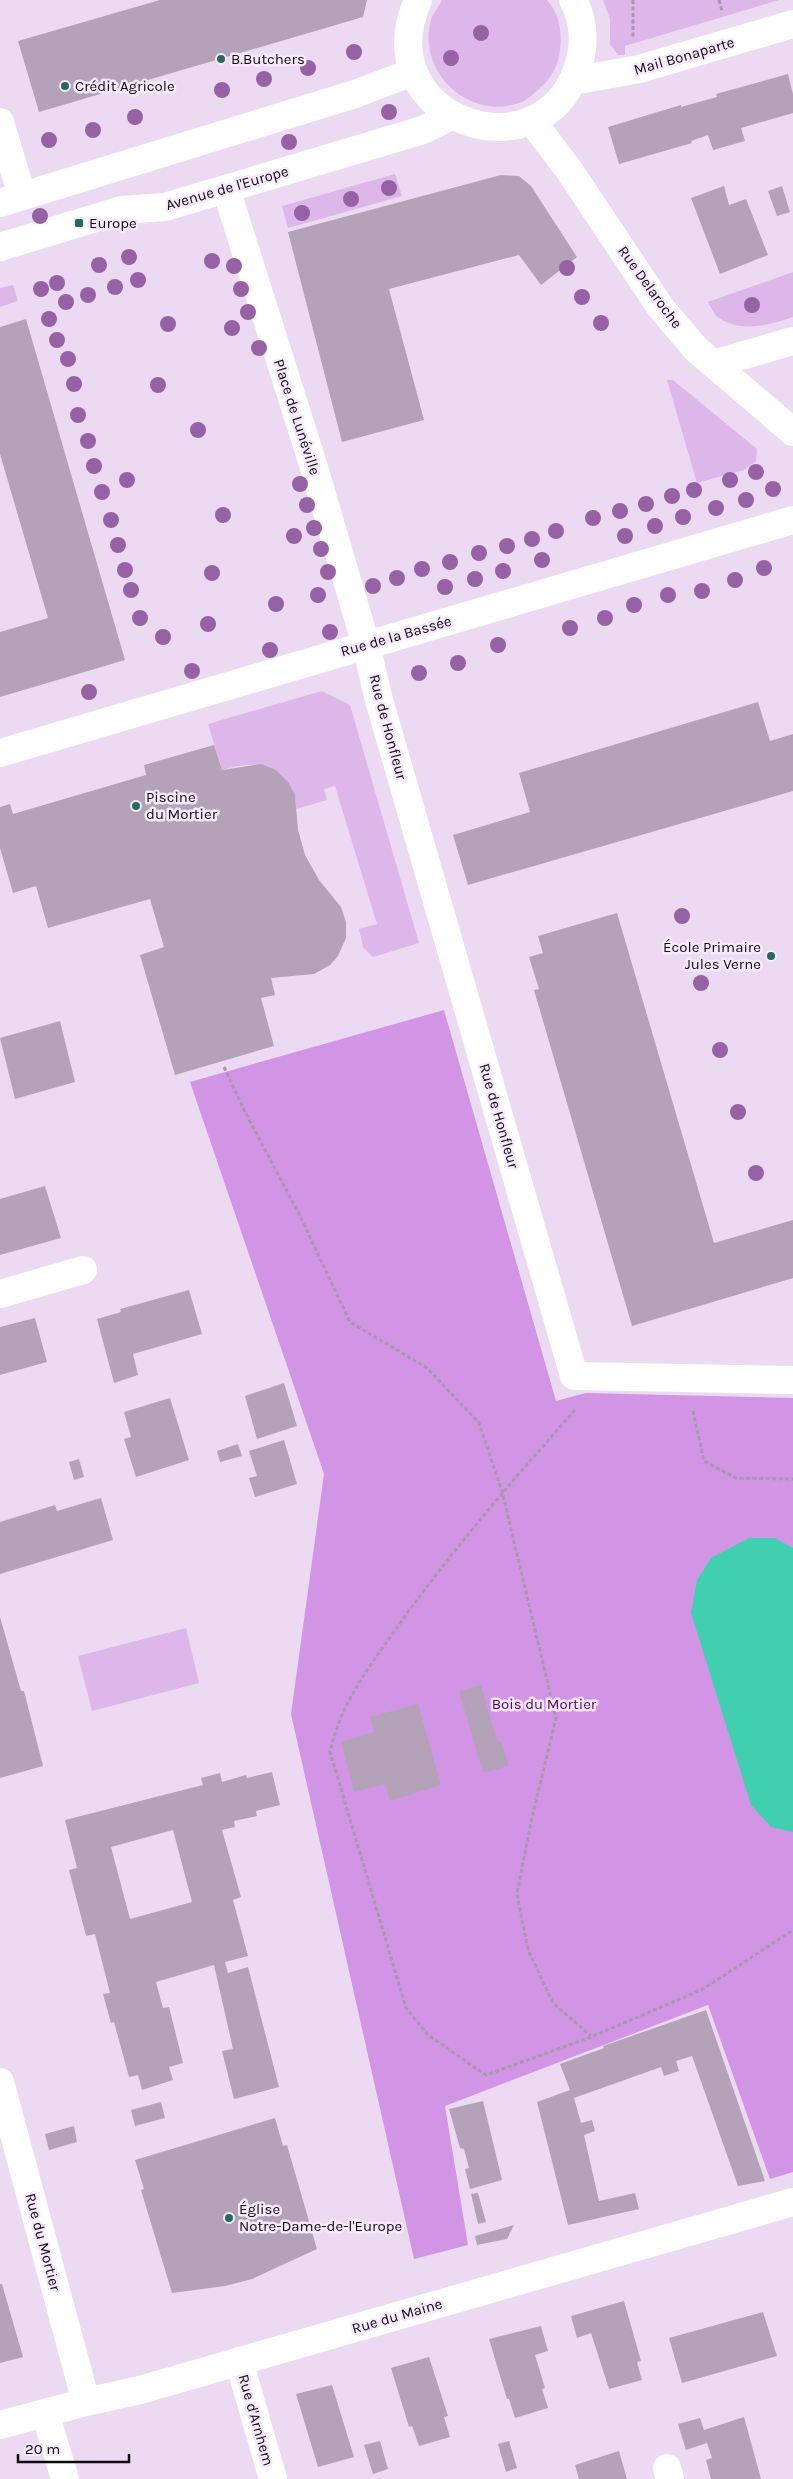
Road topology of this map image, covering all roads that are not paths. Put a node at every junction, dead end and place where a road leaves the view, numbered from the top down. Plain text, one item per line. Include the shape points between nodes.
1 (418, 0) edge
2 (573, 0) edge
3 (793, 24) edge
4 (413, 72) junction
5 (573, 81) junction
6 (451, 116) junction
7 (531, 120) junction
8 (0, 122) edge
9 (226, 190) junction
10 (11, 199) edge
11 (0, 247) edge
12 (793, 341) edge
13 (713, 364) junction
14 (793, 432) edge
15 (793, 520) edge
16 (366, 645) junction
17 (0, 753) edge
18 (83, 1270) dead end
19 (0, 1294) edge
20 (793, 1380) edge
21 (0, 2082) edge
22 (793, 2202) edge
23 (239, 2361) junction
24 (86, 2402) junction
25 (46, 2413) junction
26 (0, 2425) edge
27 (65, 2479) edge
28 (273, 2479) edge

1 - 4 street via 410,18 407,45
2 - 5 street via 582,28 582,56
3 - 5 street, Mail Bonaparte via 639,69
4 - 6 street via 428,97
4 - 10 street via 355,94
5 - 7 street via 555,104
6 - 7 street via 477,126 505,127
6 - 9 street, Avenue de l'Europe via 406,136
7 - 13 street, Rue Delaroche via 661,308
8 - 10 street
9 - 11 street, Avenue de l'Europe via 165,207 122,210
9 - 16 street, Place de Lunéville
12 - 13 street
13 - 14 street, Rue Delaroche
15 - 16 street, Rue de la Bassée
16 - 17 street, Rue de la Bassée
16 - 20 street, Rue de Honfleur via 379,700 574,1376
18 - 19 street
21 - 24 street, Rue du Mortier
22 - 23 street, Rue du Maine
23 - 24 street, Rue du Maine
23 - 28 street, Rue d'Arnhem
24 - 25 street, Rue du Maine
25 - 26 street, Rue du Maine
25 - 27 street

